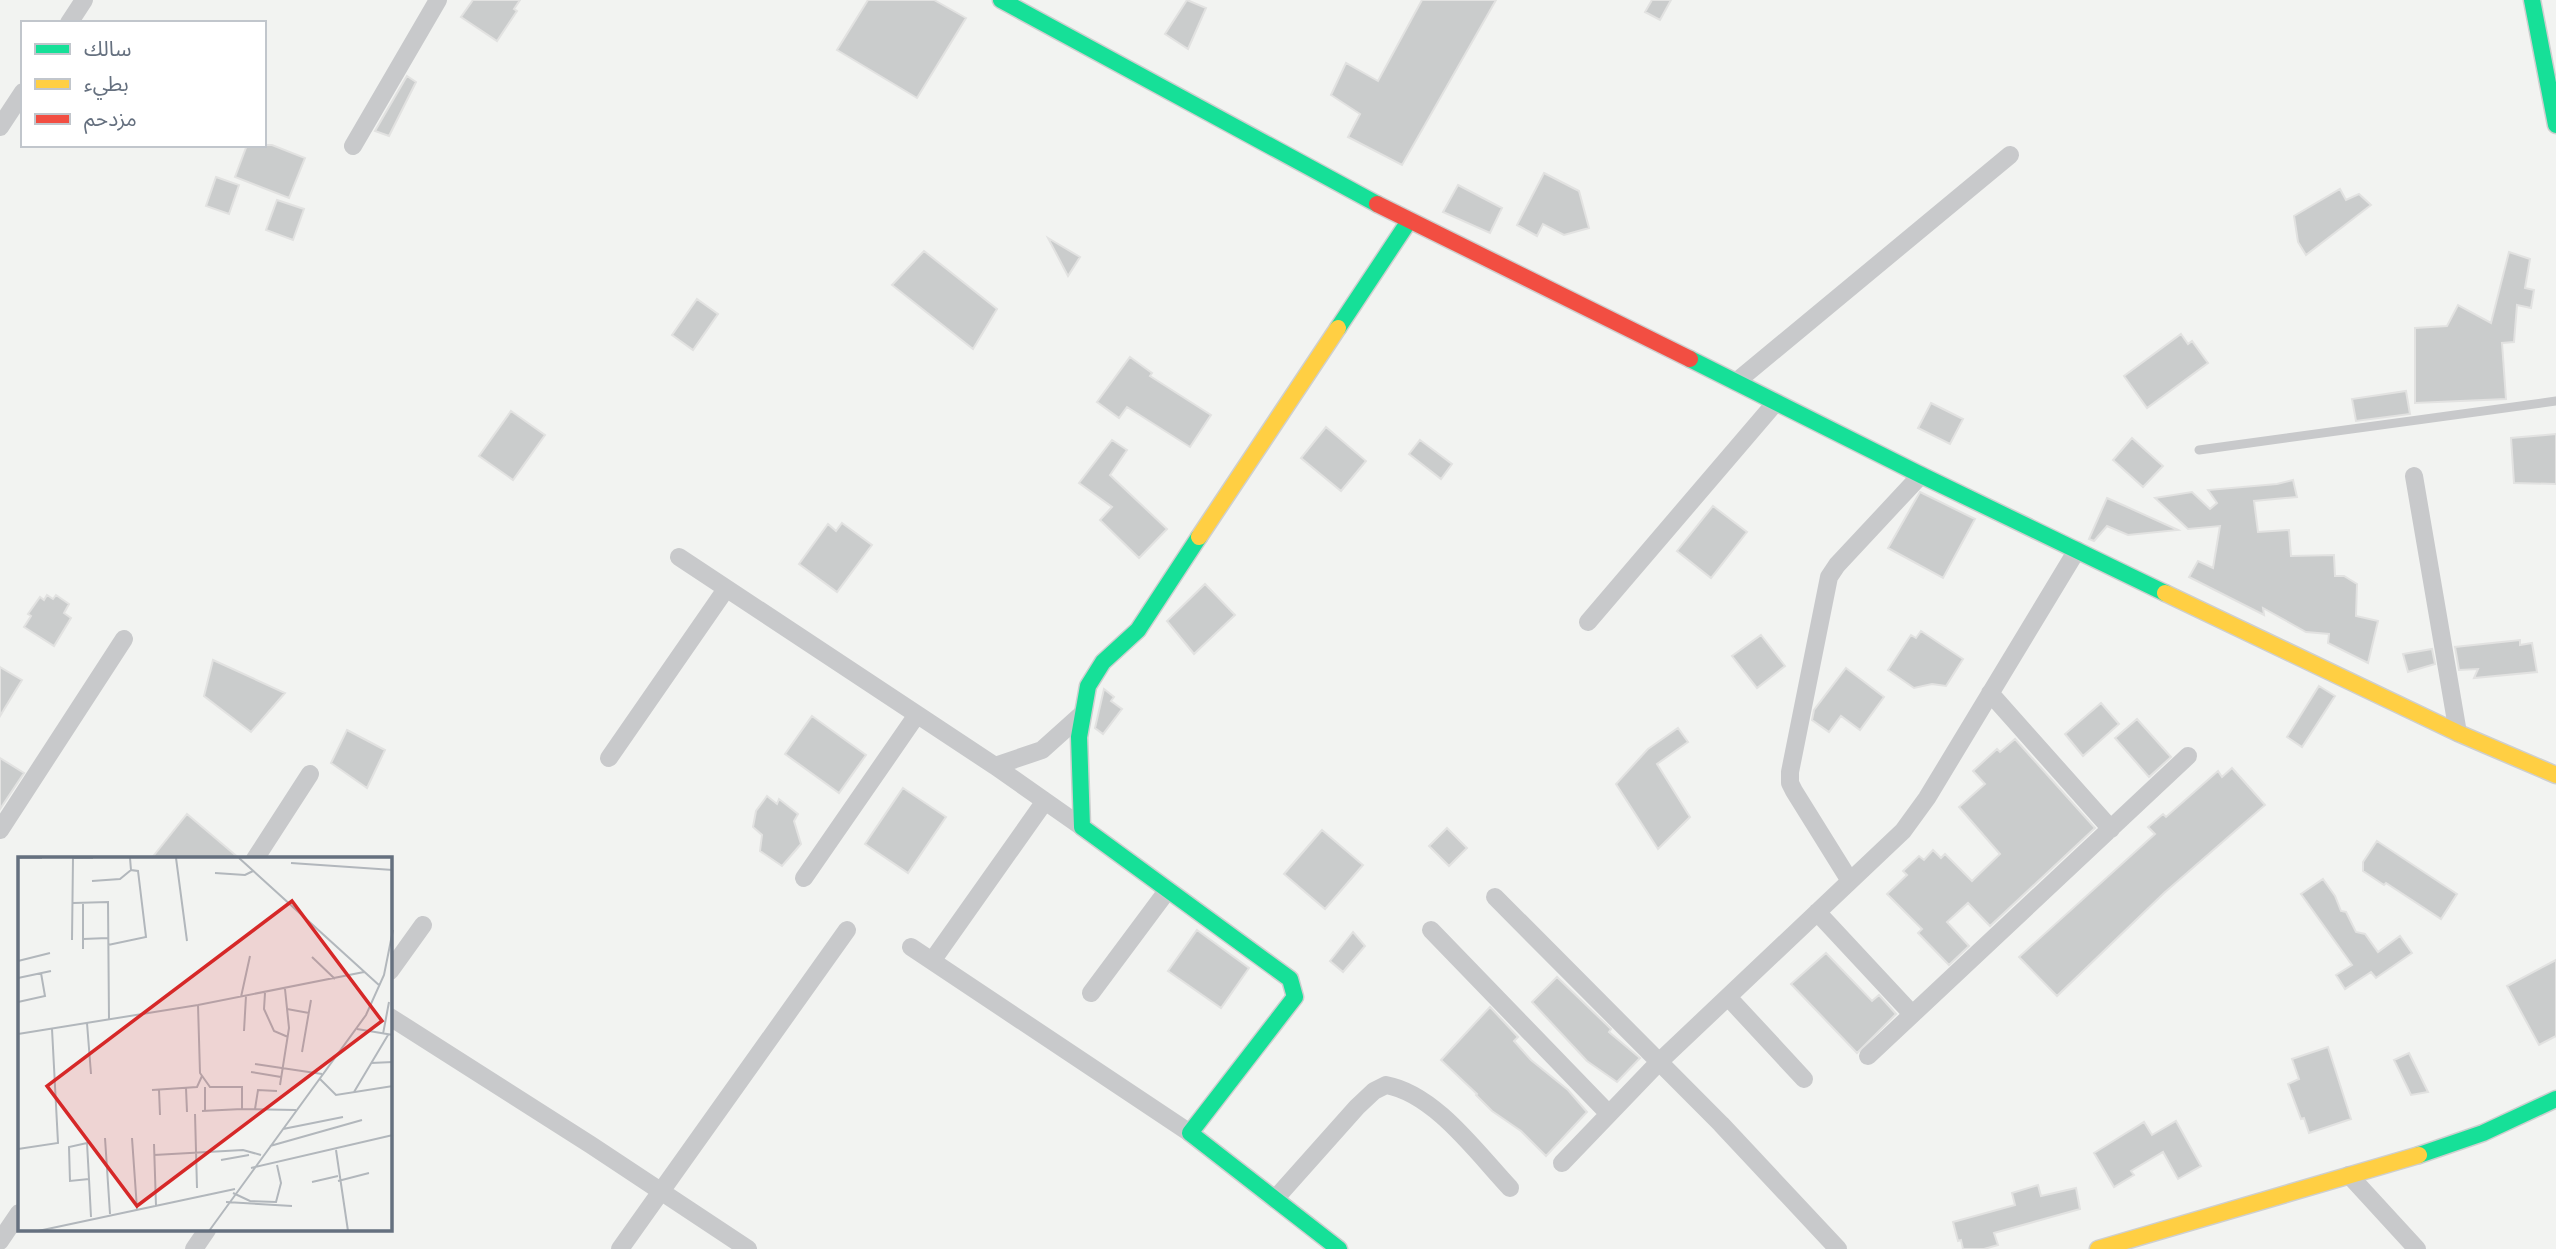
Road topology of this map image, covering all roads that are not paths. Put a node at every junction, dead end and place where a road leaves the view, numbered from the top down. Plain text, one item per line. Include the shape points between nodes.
1 (84, 0) edge
2 (438, 0) edge
3 (1001, 0) edge
4 (2532, 0) edge
5 (70, 21) edge
6 (21, 95) edge
7 (2556, 125) edge
8 (0, 127) edge
9 (353, 146) dead end
10 (2010, 155) dead end
11 (1409, 221) junction
12 (1736, 382) junction
13 (2556, 401) edge
14 (1776, 402) junction
15 (2199, 450) dead end
16 (1921, 475) junction
17 (2414, 476) dead end
18 (2077, 550) junction
19 (679, 557) dead end
20 (726, 589) junction
21 (1588, 622) dead end
22 (124, 639) dead end
23 (1990, 694) junction
24 (1081, 715) junction
25 (916, 716) junction
26 (2458, 733) junction
27 (2188, 756) dead end
28 (609, 758) dead end
29 (995, 766) junction
30 (310, 774) dead end
31 (2556, 775) edge
32 (1045, 801) junction
33 (1082, 827) junction
34 (2110, 829) junction
35 (0, 830) edge
36 (256, 857) edge
37 (804, 878) dead end
38 (1850, 881) junction
39 (1167, 891) junction
40 (1495, 897) dead end
41 (1817, 912) junction
42 (423, 925) dead end
43 (847, 930) dead end
44 (1431, 930) dead end
45 (911, 947) dead end
46 (932, 961) junction
47 (392, 968) edge
48 (1091, 993) dead end
49 (1728, 997) junction
50 (1912, 1014) junction
51 (392, 1018) edge
52 (1868, 1056) dead end
53 (1658, 1062) junction
54 (1804, 1079) dead end
55 (2556, 1099) edge
56 (1609, 1114) junction
57 (1190, 1133) junction
58 (1562, 1163) dead end
59 (2349, 1175) junction
60 (1510, 1188) dead end
61 (661, 1191) junction
62 (1275, 1199) junction
63 (18, 1214) edge
64 (207, 1232) edge
65 (0, 1241) edge
66 (194, 1249) edge
67 (620, 1249) edge
68 (748, 1249) edge
69 (1339, 1249) edge
70 (1838, 1249) edge
71 (2098, 1249) edge
72 (2417, 1249) edge

1 - 5 street
2 - 9 street
3 - 11 street
4 - 7 street
6 - 8 street
10 - 12 street
11 - 12 street
11 - 24 street via 1138,630 1108,657 1088,684
12 - 14 street
13 - 15 lane
14 - 16 street
14 - 21 street
16 - 18 street
16 - 38 street via 1829,577 1790,772 1794,791
17 - 26 street
18 - 23 street
18 - 26 street
19 - 20 street
20 - 25 street
20 - 28 street
22 - 35 street
23 - 34 street
23 - 38 street via 1916,815
24 - 29 street via 1042,750
24 - 33 street
25 - 29 street
25 - 37 street
26 - 31 street
27 - 34 street
29 - 32 street
30 - 36 street
32 - 33 street
32 - 46 street
33 - 39 street
34 - 50 street
38 - 41 street
39 - 48 street
39 - 57 street via 1290,979 1295,997
40 - 53 street
41 - 49 street
41 - 50 street
42 - 47 street
43 - 61 street
44 - 56 street
45 - 46 street
46 - 57 street
49 - 53 street
49 - 54 street
50 - 52 street
51 - 61 street
53 - 56 street
53 - 70 street
55 - 59 street via 2483,1133
56 - 58 street
57 - 62 street
59 - 71 street
59 - 72 street
60 - 62 street via 1431,1106 1386,1085 1357,1107
61 - 67 street
61 - 68 street
62 - 69 street
63 - 65 street
64 - 66 street

